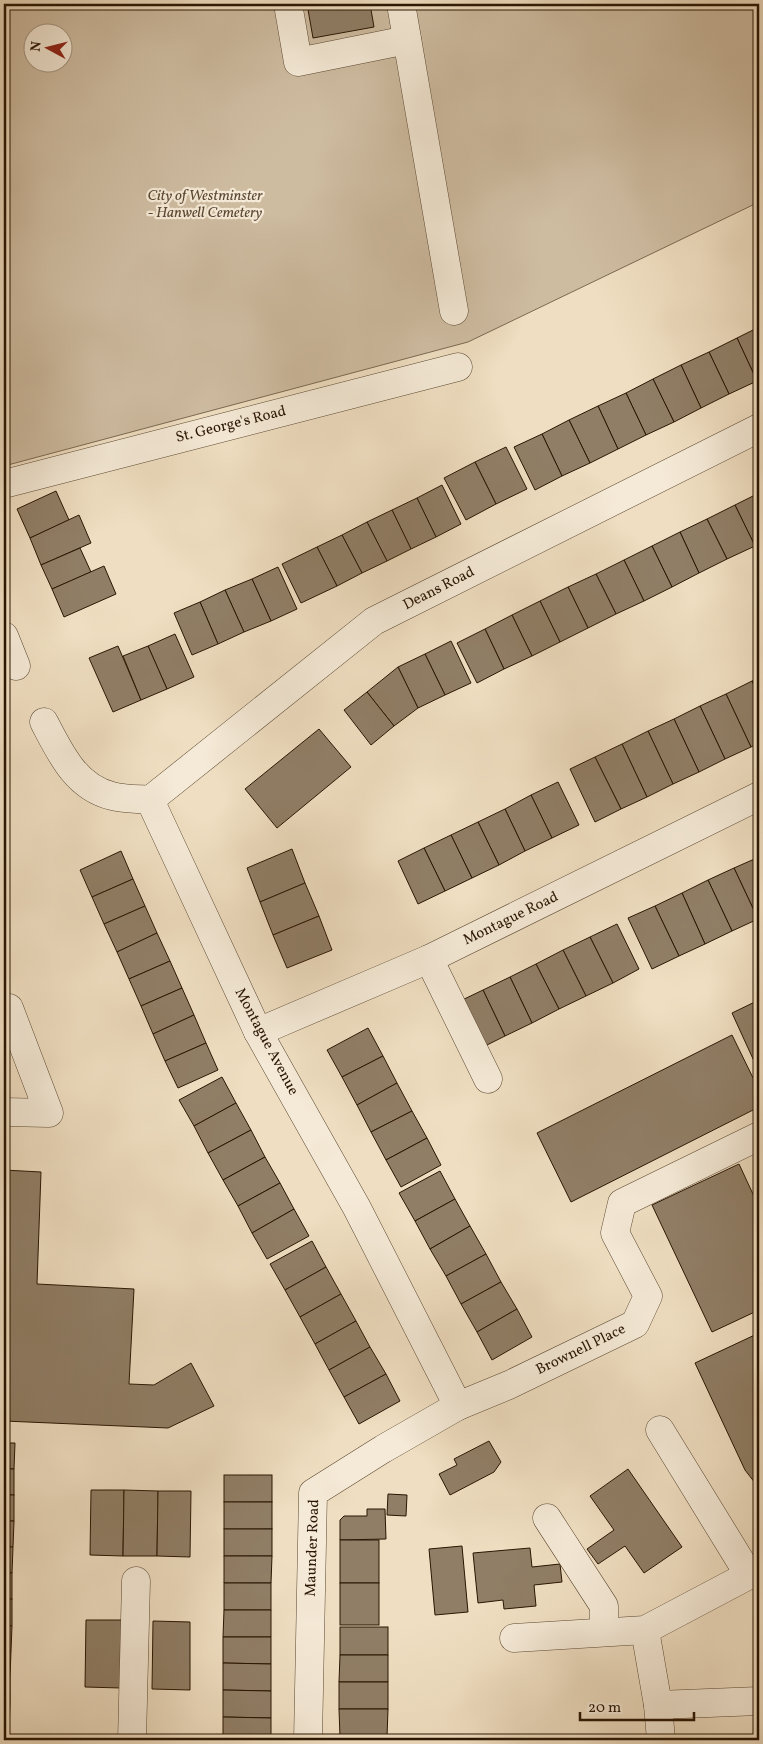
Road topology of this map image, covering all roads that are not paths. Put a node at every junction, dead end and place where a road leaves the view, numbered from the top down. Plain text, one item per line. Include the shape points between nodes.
1 (288, 4) edge
2 (401, 4) edge
3 (408, 40) junction
4 (454, 311) dead end
5 (458, 367) dead end
6 (759, 428) edge
7 (4, 484) edge
8 (4, 636) edge
9 (16, 666) dead end
10 (44, 722) dead end
11 (759, 796) edge
12 (150, 800) junction
13 (429, 959) junction
14 (9, 1008) dead end
15 (258, 1032) junction
16 (488, 1079) dead end
17 (4, 1112) edge
18 (759, 1136) edge
19 (458, 1406) junction
20 (660, 1430) dead end
21 (547, 1518) dead end
22 (136, 1581) dead end
23 (645, 1630) junction
24 (604, 1632) junction
25 (514, 1638) dead end
26 (759, 1701) edge
27 (658, 1705) junction
28 (132, 1740) edge
29 (308, 1740) edge
30 (661, 1740) edge

1 - 3 street via 298,62
2 - 3 street
3 - 4 street
5 - 7 street, St. George's Road
6 - 12 street, Deans Road via 374,621
8 - 9 street
10 - 12 street via 67,764 87,787 112,796
11 - 13 street, Montague Road
12 - 15 street, Montague Avenue
13 - 15 street, Montague Road
13 - 16 street
14 - 17 street via 49,1112
15 - 19 street, Montague Avenue via 357,1208
18 - 19 street, Brownell Place via 622,1203 615,1232 648,1296 635,1324
19 - 29 street, Maunder Road via 313,1494
20 - 23 street via 750,1575
21 - 24 street via 604,1606
22 - 28 street
23 - 24 street
23 - 27 street
24 - 25 street
26 - 27 street
27 - 30 street

